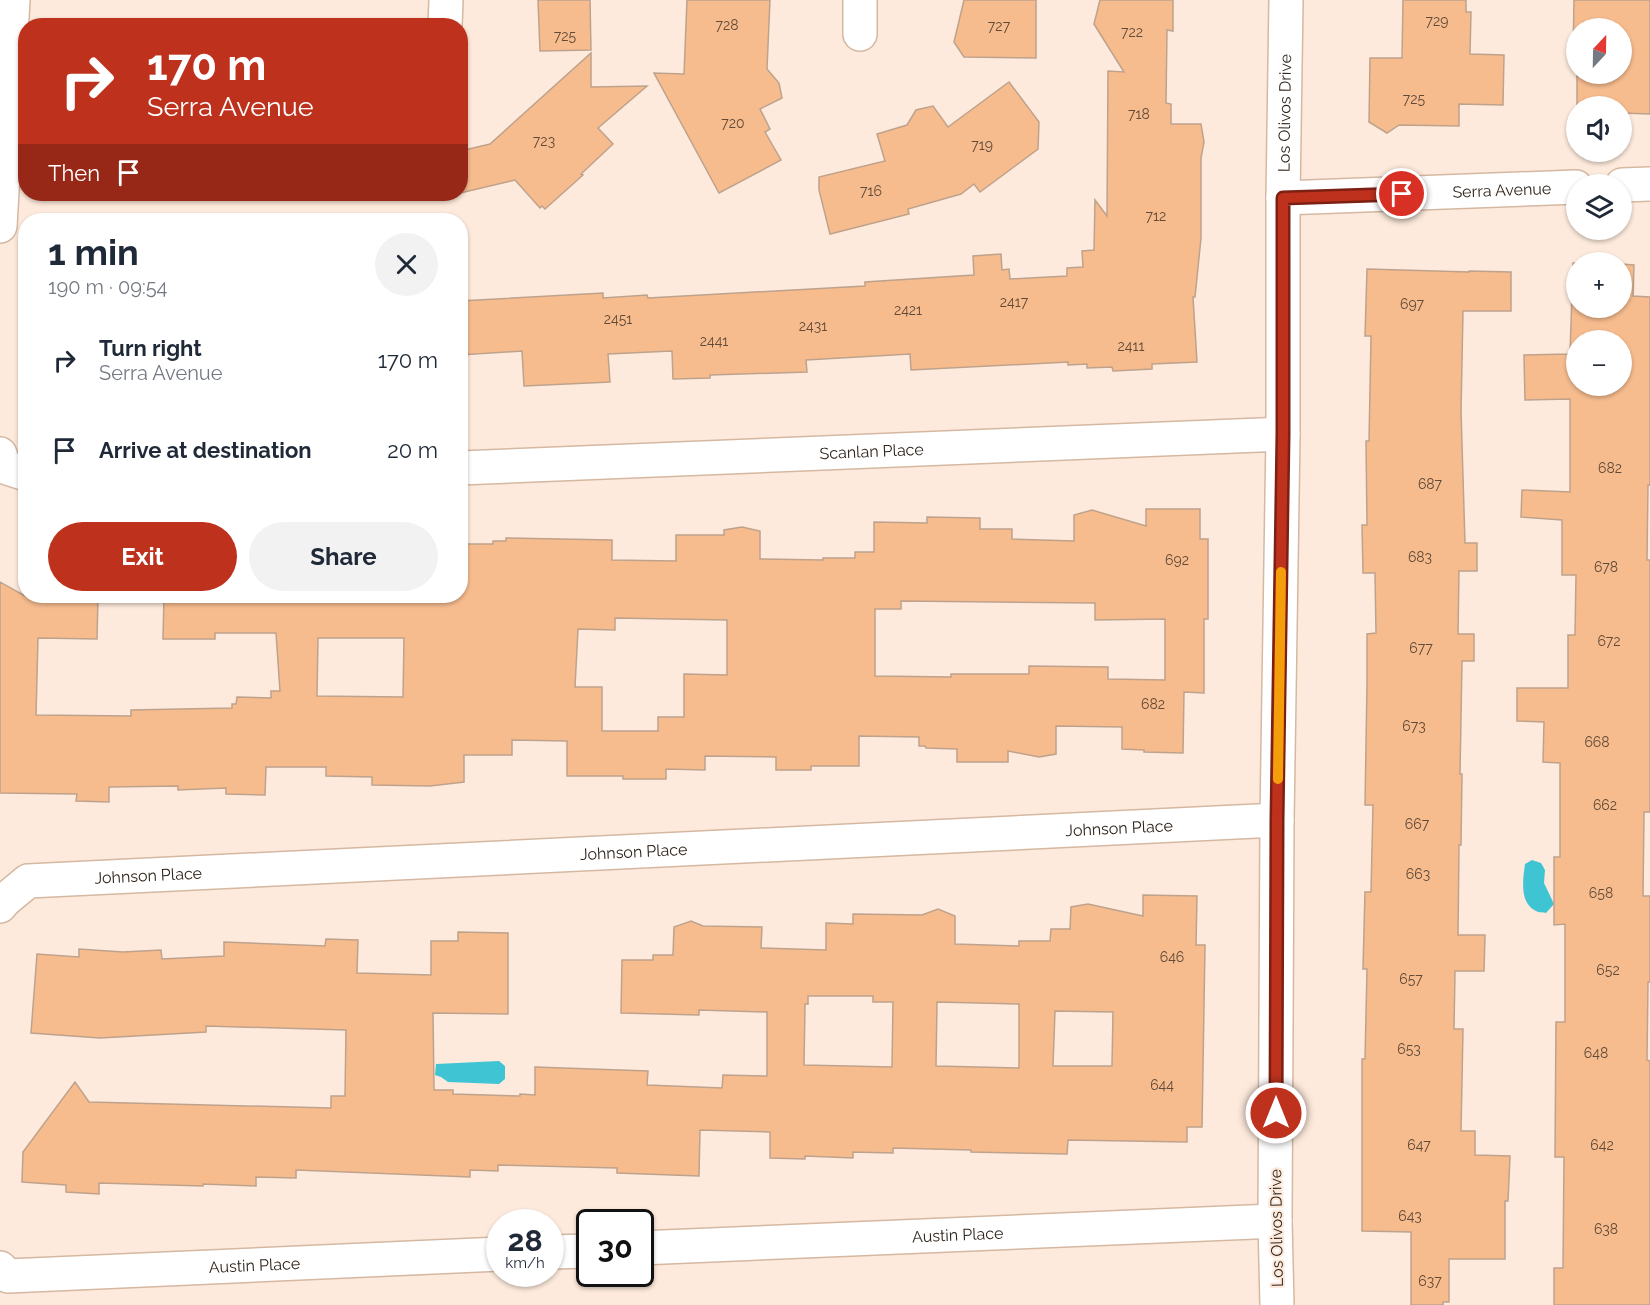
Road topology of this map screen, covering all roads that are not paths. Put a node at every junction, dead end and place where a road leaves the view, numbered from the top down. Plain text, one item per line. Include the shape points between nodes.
1 (13, 0) edge
2 (446, 0) edge
3 (860, 0) edge
4 (1286, 0) edge
5 (445, 18) edge
6 (860, 34) dead end
7 (1650, 184) edge
8 (1632, 185) edge
9 (1566, 187) edge
10 (1283, 198) junction
11 (0, 226) edge
12 (1283, 434) junction
13 (468, 468) edge
14 (1277, 820) junction
15 (0, 906) edge
16 (1275, 1221) junction
17 (654, 1247) edge
18 (486, 1255) edge
19 (4, 1272) edge
20 (1277, 1305) edge

1 - 11 street
2 - 5 street
3 - 6 street
4 - 10 street, Los Olivos Drive
7 - 8 street
9 - 10 street, Serra Avenue
10 - 12 street, Los Olivos Drive
12 - 13 street, Scanlan Place
12 - 14 street, Los Olivos Drive
14 - 15 street, Johnson Place via 28,881
14 - 16 street, Los Olivos Drive
16 - 17 street, Austin Place
16 - 20 street, Los Olivos Drive
18 - 19 street, Austin Place

